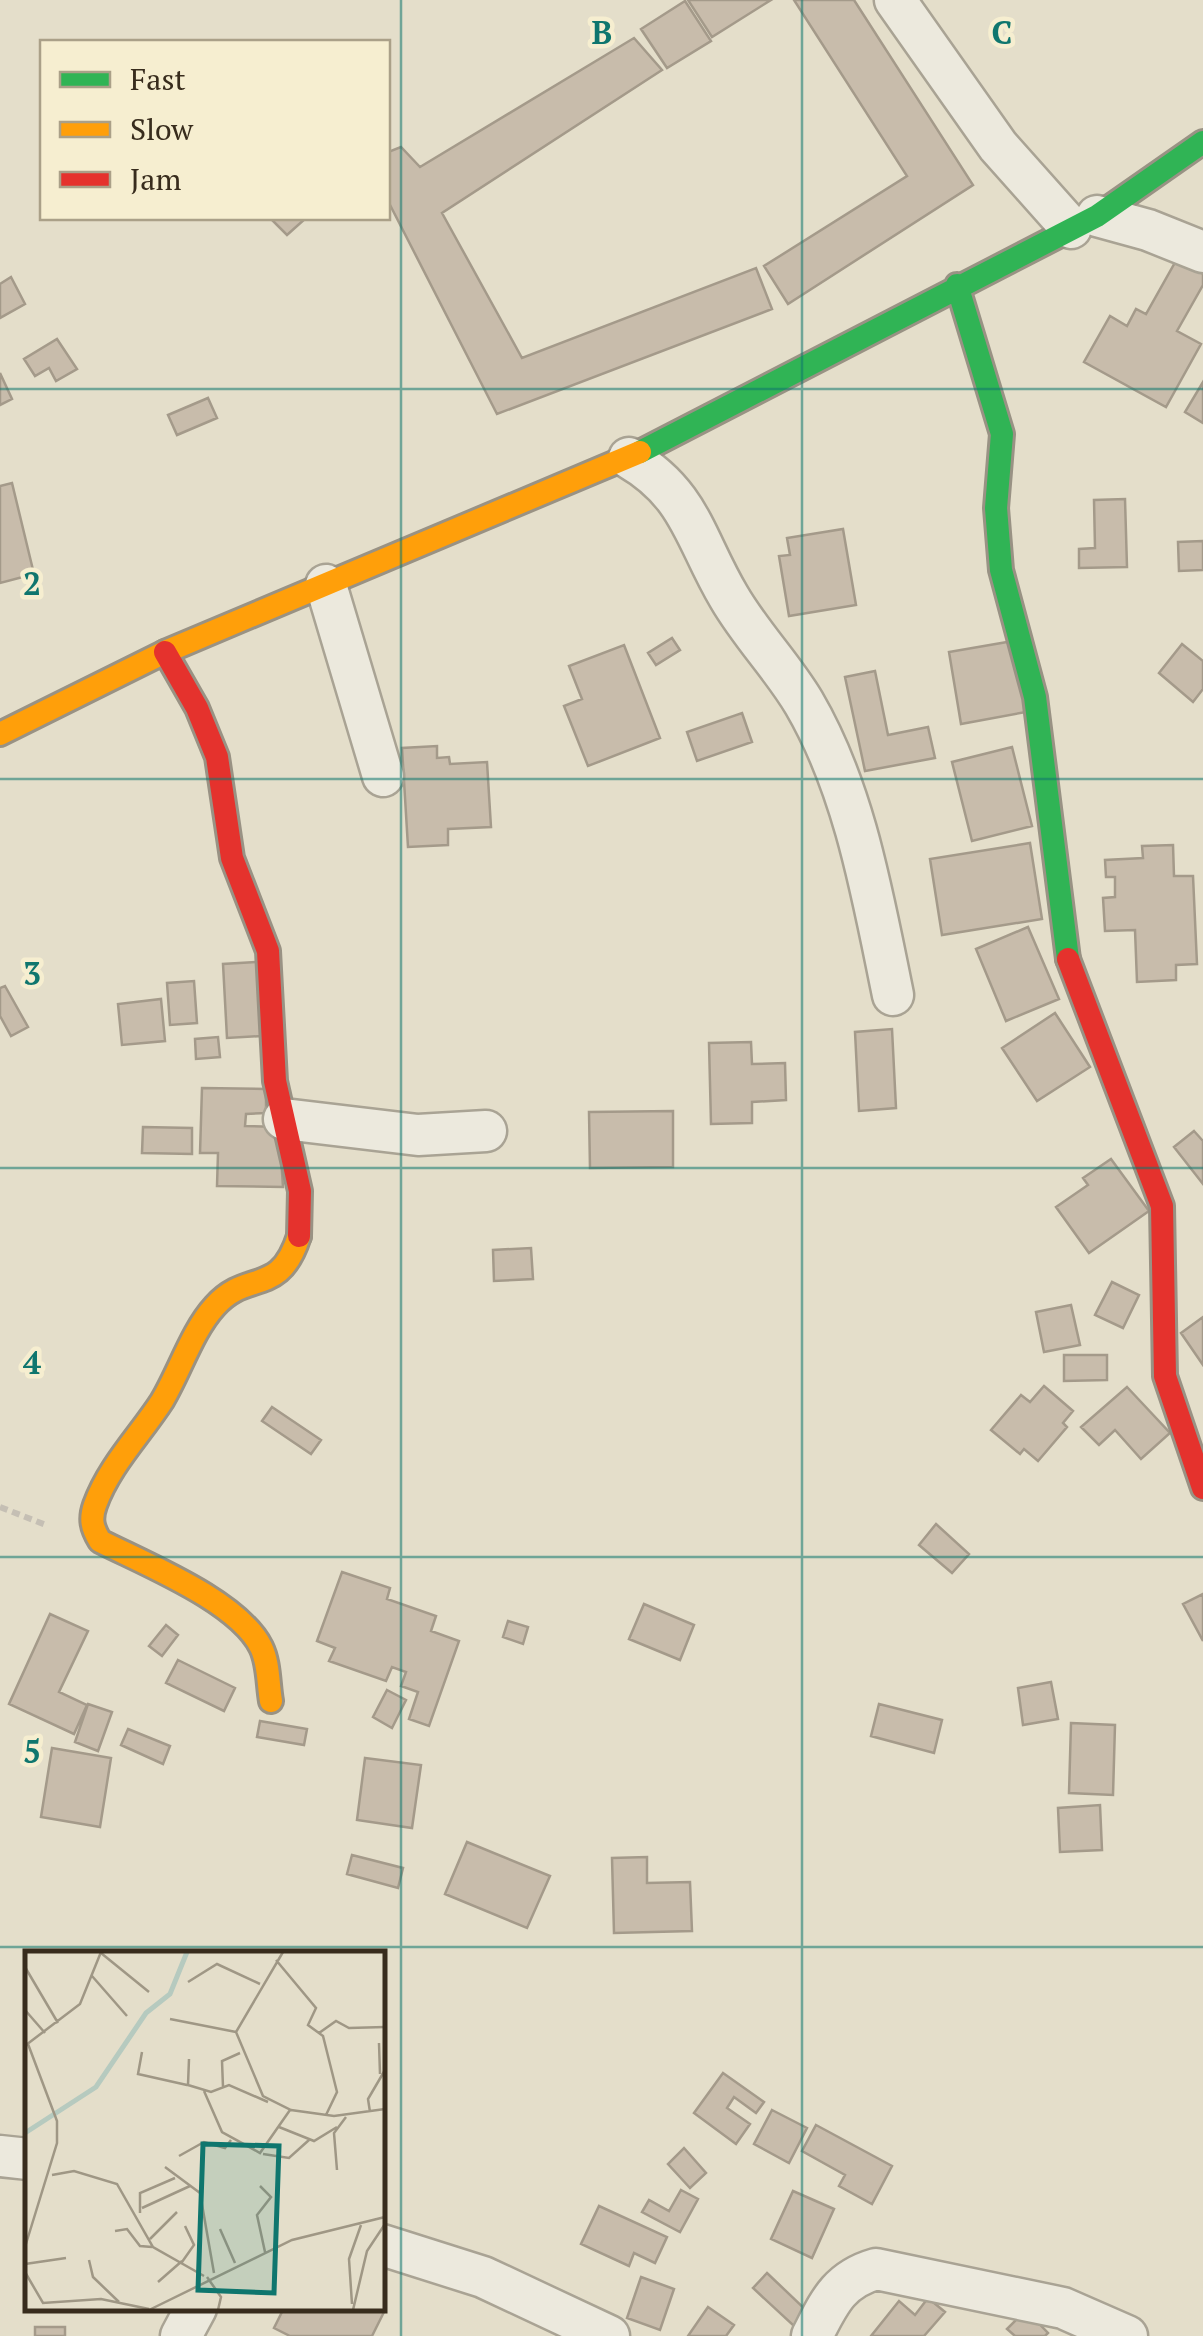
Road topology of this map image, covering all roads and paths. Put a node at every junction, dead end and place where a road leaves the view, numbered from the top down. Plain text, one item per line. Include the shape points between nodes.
1 (894, 0) edge
2 (1203, 142) edge
3 (1084, 222) junction
4 (1203, 252) edge
5 (957, 285) junction
6 (629, 458) junction
7 (326, 585) junction
8 (165, 652) junction
9 (0, 734) edge
10 (384, 776) dead end
11 (893, 995) dead end
12 (284, 1119) junction
13 (486, 1131) dead end
14 (1203, 1488) edge
15 (271, 1701) dead end
16 (0, 2156) edge
17 (25, 2159) edge
18 (385, 2247) edge
19 (194, 2311) edge
20 (181, 2336) edge
21 (609, 2336) edge
22 (812, 2336) edge
23 (1127, 2336) edge

1 - 3 street via 998,146
2 - 3 street
3 - 4 street via 1148,230
3 - 5 street
5 - 6 street
5 - 14 street via 1002,434 996,508 1001,570 1035,697 1067,956 1162,1206 1168,1245 1161,1341 1184,1444
6 - 7 street
6 - 11 street via 674,492 729,597 805,704 869,882
7 - 8 street
7 - 10 street
8 - 9 street
8 - 12 street via 216,757 232,858 268,950 275,1081
12 - 13 street via 418,1135
12 - 15 street via 302,1231 291,1261 214,1306 92,1510 100,1541 206,1598 246,1628 261,1645
16 - 17 street
18 - 21 street via 483,2278
19 - 20 street
22 - 23 street via 835,2290 876,2270 1063,2308

